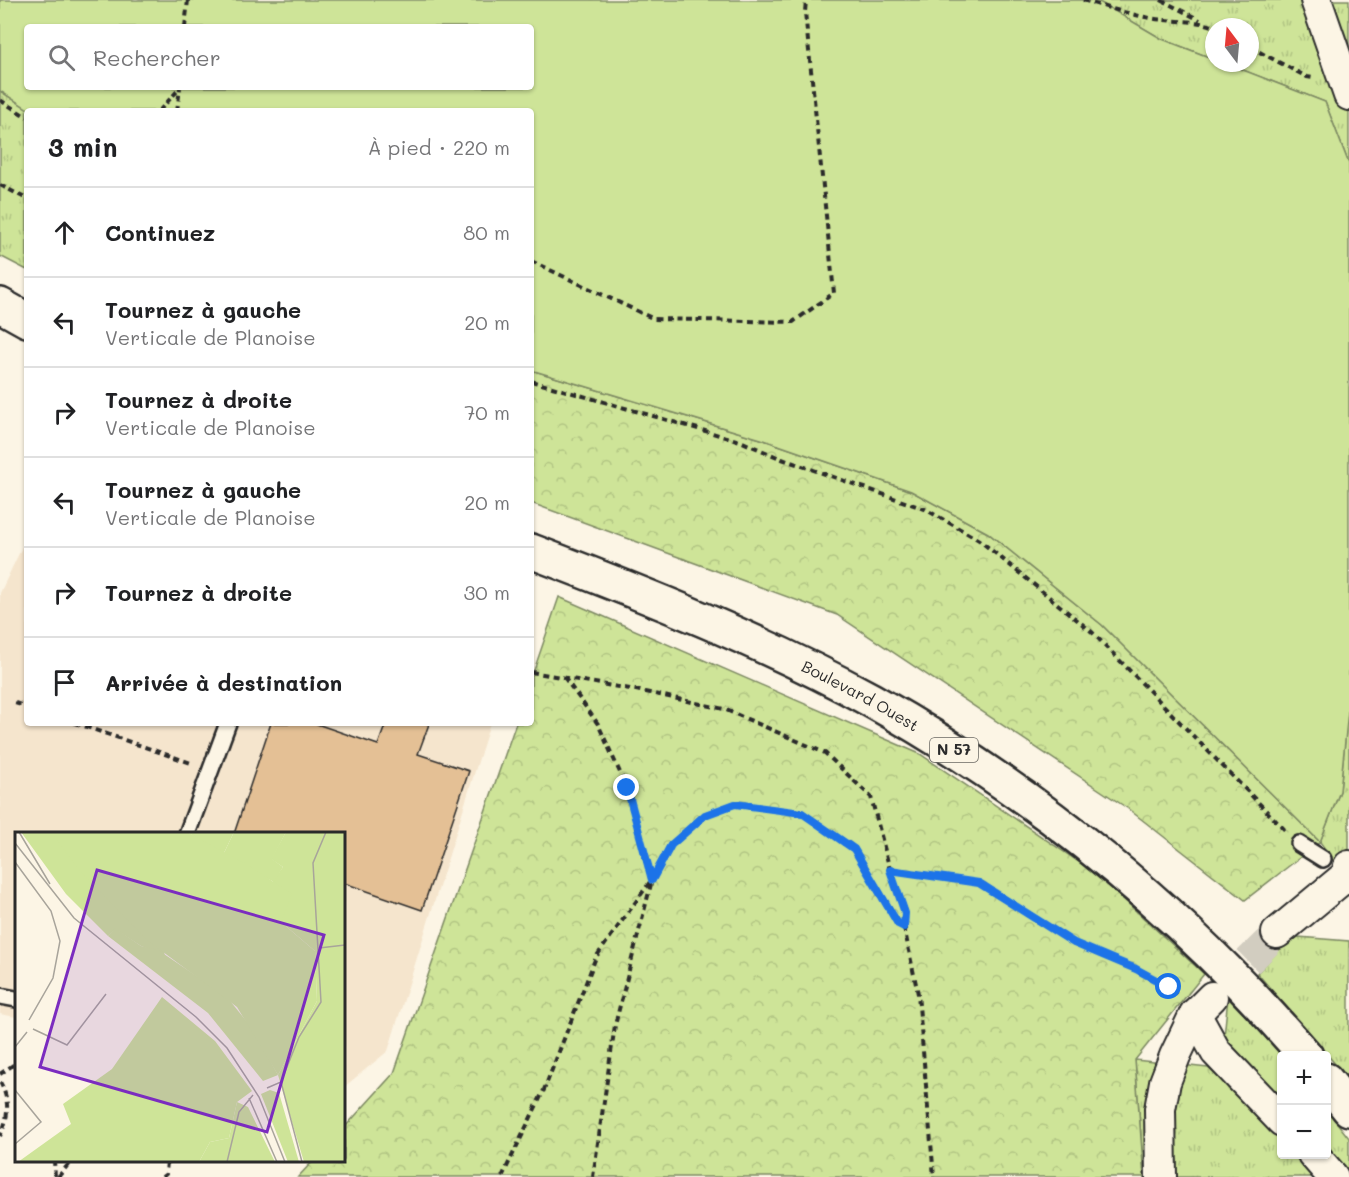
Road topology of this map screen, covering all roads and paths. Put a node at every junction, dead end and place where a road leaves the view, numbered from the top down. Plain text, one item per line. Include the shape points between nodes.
1 (188, 0) edge
2 (806, 0) edge
3 (1083, 0) edge
4 (1161, 0) edge
5 (1316, 0) edge
6 (1203, 22) joint
7 (185, 24) edge
8 (1259, 51) edge
9 (1348, 87) edge
10 (178, 90) edge
11 (180, 90) edge
12 (0, 100) edge
13 (162, 108) edge
14 (177, 108) edge
15 (24, 115) edge
16 (0, 185) edge
17 (24, 197) edge
18 (534, 262) edge
19 (0, 305) edge
20 (24, 318) edge
21 (0, 327) edge
22 (24, 340) edge
23 (534, 382) edge
24 (534, 552) edge
25 (534, 672) edge
26 (563, 676) junction
27 (15, 703) dead end
28 (24, 706) edge
29 (84, 726) edge
30 (227, 726) edge
31 (211, 768) junction
32 (188, 832) edge
33 (1299, 844) joint
34 (890, 870) junction
35 (1342, 870) edge
36 (652, 880) junction
37 (904, 927) junction
38 (1277, 933) tunnel mouth
39 (0, 996) edge
40 (15, 999) edge
41 (1204, 1005) junction
42 (1301, 1051) edge
43 (15, 1064) edge
44 (0, 1074) edge
45 (0, 1082) edge
46 (1331, 1086) edge
47 (1349, 1109) edge
48 (1277, 1117) edge
49 (0, 1136) edge
50 (1317, 1159) edge
51 (54, 1162) edge
52 (71, 1162) edge
53 (167, 1162) edge
54 (56, 1177) edge
55 (162, 1177) edge
56 (502, 1177) edge
57 (593, 1177) edge
58 (934, 1177) edge
59 (1161, 1177) edge
60 (1333, 1177) edge

1 - 7 path
2 - 18 path via 834,293 793,322 654,319
3 - 6 path via 1164,20
4 - 6 path
5 - 9 street
8 - 9 path via 1307,77
10 - 13 path
11 - 14 path
12 - 15 path
16 - 17 path
19 - 20 main road
21 - 22 main road
23 - 33 path via 740,441 925,509 979,540 1092,632
24 - 42 main road, Boulevard Ouest / N 57 via 776,653 870,700 972,761 1054,819 1144,892 1250,994
25 - 26 path
26 - 34 path via 724,709 825,753 871,797
26 - 36 path via 598,724 627,788
27 - 28 path
29 - 31 path
30 - 31 lane
31 - 32 lane
33 - 35 lane
34 - 37 path via 905,913
34 - 41 path via 979,883 1074,943 1136,969
35 - 38 street
36 - 37 path via 671,845 705,815 735,804 802,813 854,849 898,924
36 - 56 path via 596,957 544,1090
36 - 57 path via 615,1025
37 - 58 path via 918,994
39 - 40 lane
41 - 48 street via 1216,1052
41 - 59 street via 1174,1056 1165,1082 1160,1109
43 - 44 path
45 - 49 path via 8,1108
46 - 47 main road
50 - 60 street
51 - 54 path
52 - 54 path
53 - 55 path

